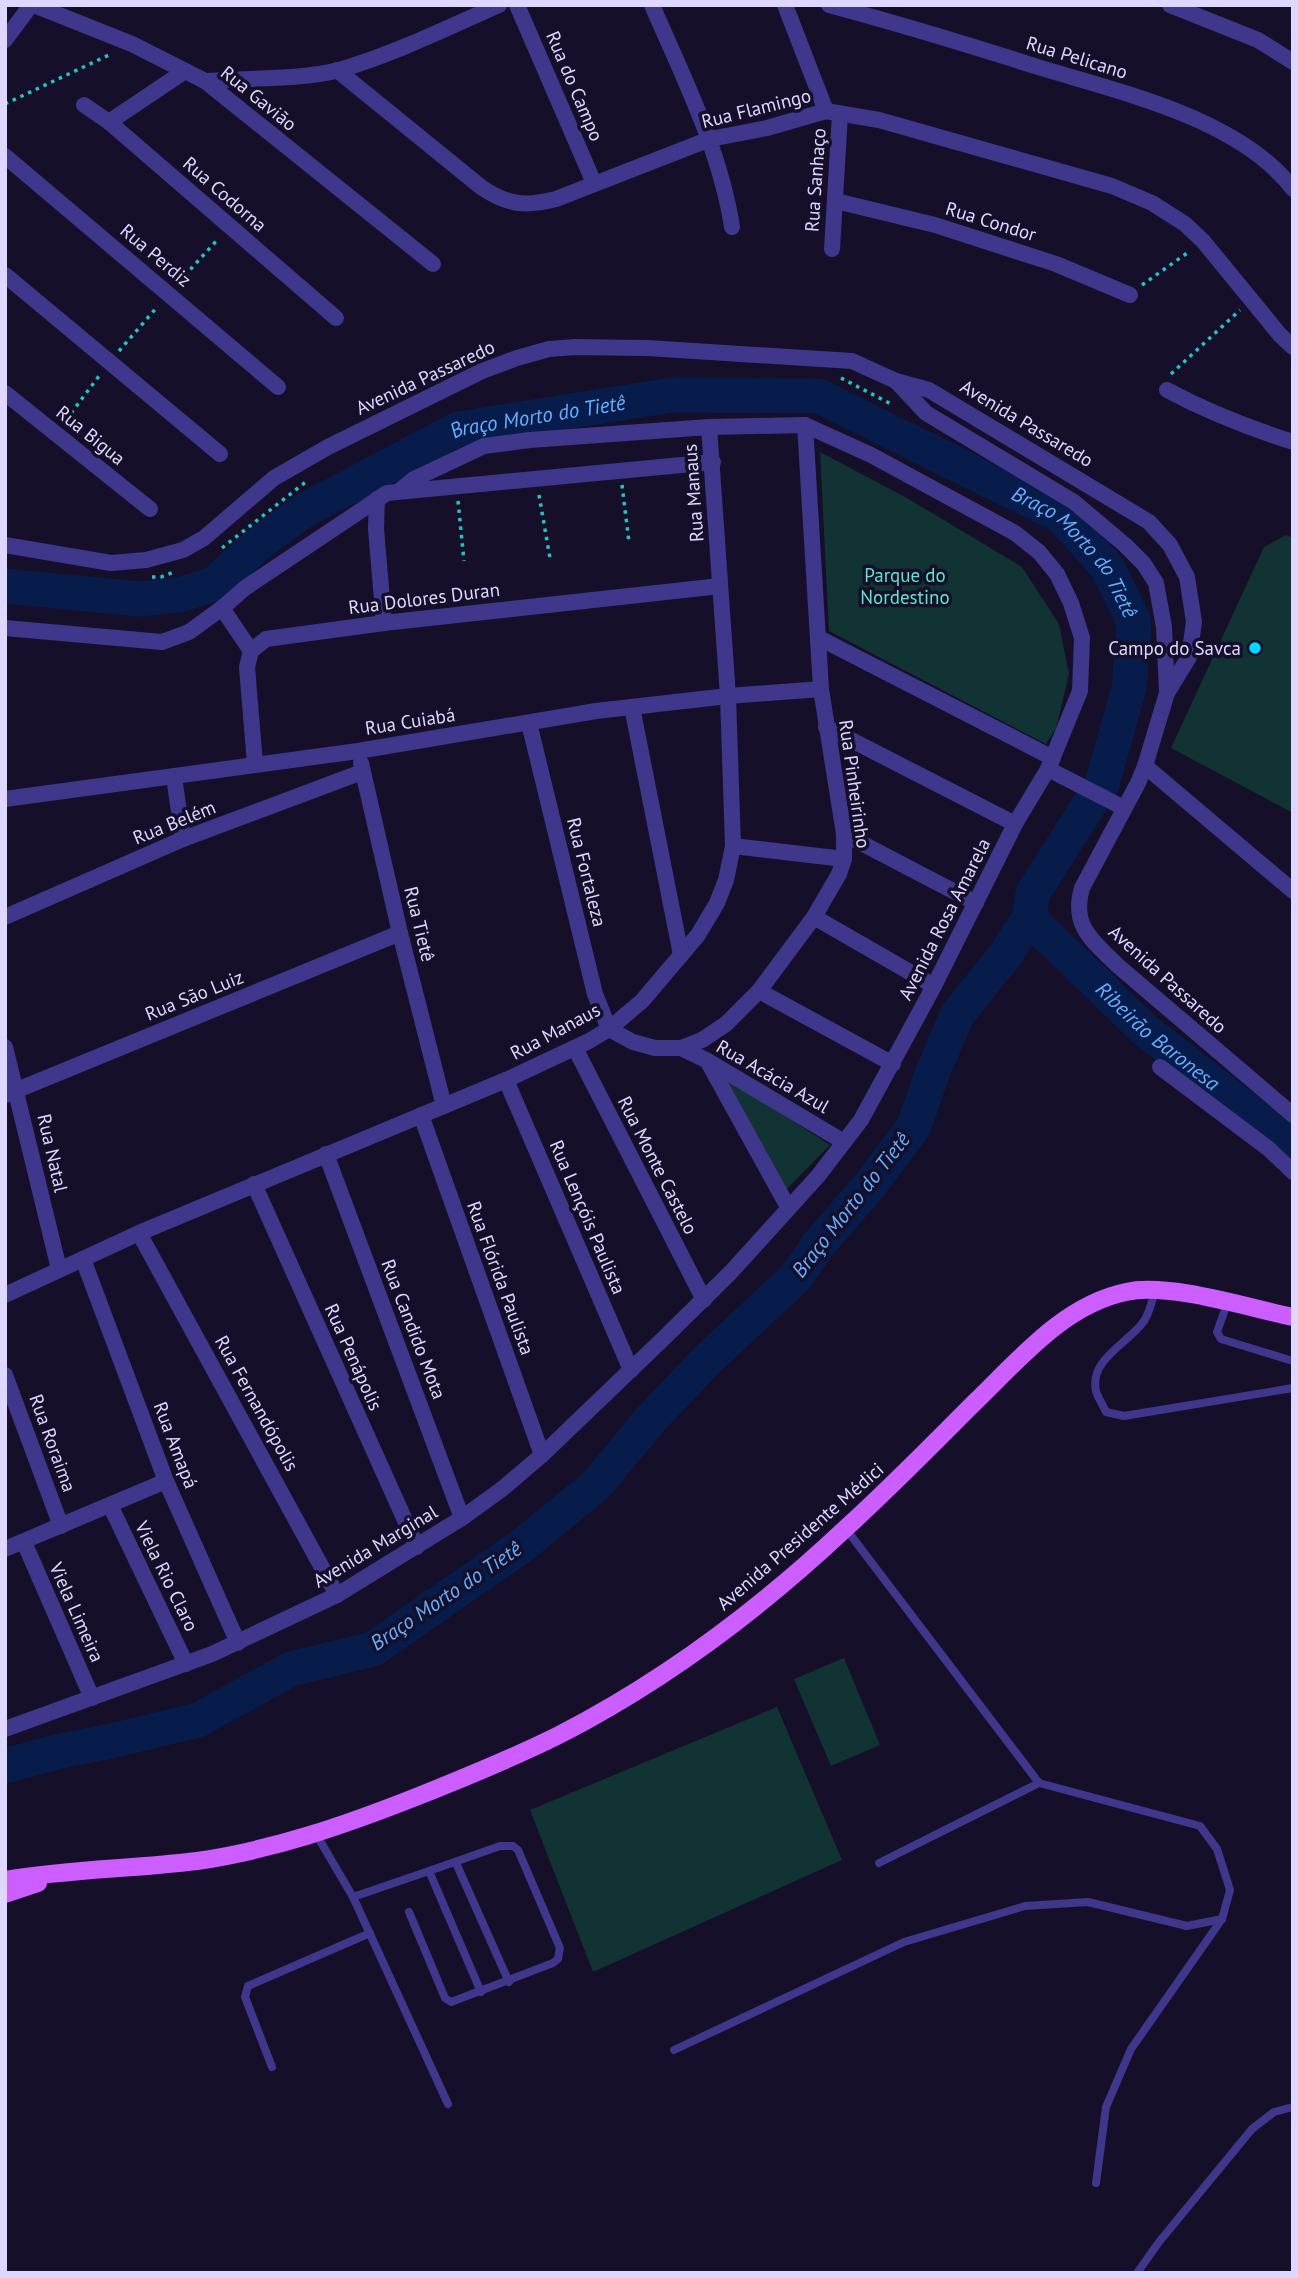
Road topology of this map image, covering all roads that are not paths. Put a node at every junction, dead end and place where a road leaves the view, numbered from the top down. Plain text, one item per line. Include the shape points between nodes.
1 (32, 5) edge
2 (499, 5) edge
3 (517, 5) edge
4 (652, 5) edge
5 (785, 5) edge
6 (829, 5) edge
7 (1170, 5) edge
8 (5, 40) edge
9 (1293, 62) edge
10 (337, 70) junction
11 (185, 71) junction
12 (205, 80) junction
13 (83, 105) dead end
14 (833, 113) junction
15 (109, 122) junction
16 (710, 139) junction
17 (5, 156) edge
18 (594, 183) junction
19 (1293, 189) edge
20 (836, 201) junction
21 (732, 227) dead end
22 (831, 249) dead end
23 (433, 264) dead end
24 (5, 275) edge
25 (1130, 295) road end
26 (336, 318) dead end
27 (1293, 347) edge
28 (896, 381) junction
29 (278, 387) dead end
30 (1167, 390) road end
31 (5, 393) edge
32 (805, 425) junction
33 (709, 427) junction
34 (1293, 442) edge
35 (220, 454) dead end
36 (713, 462) junction
37 (399, 491) junction
38 (377, 499) junction
39 (150, 509) dead end
40 (5, 545) edge
41 (720, 586) junction
42 (222, 608) junction
43 (384, 623) junction
44 (5, 628) edge
45 (819, 638) junction
46 (251, 651) junction
47 (821, 689) junction
48 (1167, 693) junction
49 (729, 696) junction
50 (632, 707) junction
51 (529, 723) junction
52 (826, 727) junction
53 (358, 751) junction
54 (255, 764) junction
55 (1051, 764) junction
56 (1145, 766) junction
57 (362, 772) junction
58 (174, 776) junction
59 (5, 799) edge
60 (1125, 808) junction
61 (1015, 824) junction
62 (844, 834) junction
63 (183, 839) junction
64 (733, 846) junction
65 (844, 859) junction
66 (1293, 891) edge
67 (976, 903) junction
68 (5, 917) edge
69 (814, 917) junction
70 (400, 933) junction
71 (681, 955) junction
72 (934, 986) junction
73 (759, 991) junction
74 (609, 1029) junction
75 (5, 1046) edge
76 (575, 1048) junction
77 (681, 1048) junction
78 (708, 1062) junction
79 (893, 1064) junction
80 (1160, 1067) dead end
81 (506, 1080) junction
82 (11, 1092) edge
83 (444, 1106) junction
84 (421, 1115) junction
85 (1293, 1115) edge
86 (844, 1142) junction
87 (326, 1154) junction
88 (1293, 1171) edge
89 (254, 1184) junction
90 (788, 1207) junction
91 (139, 1233) junction
92 (83, 1259) junction
93 (59, 1269) junction
94 (1156, 1289) junction
95 (5, 1295) edge
96 (704, 1300) junction
97 (1227, 1304) junction
98 (1293, 1317) edge
99 (1293, 1362) edge
100 (631, 1370) junction
101 (5, 1375) edge
102 (1293, 1388) edge
103 (542, 1455) junction
104 (166, 1481) junction
105 (110, 1505) junction
106 (462, 1518) junction
107 (61, 1526) junction
108 (846, 1529) junction
109 (24, 1542) junction
110 (417, 1547) junction
111 (5, 1549) edge
112 (337, 1595) junction
113 (239, 1643) junction
114 (186, 1664) junction
115 (92, 1698) junction
116 (5, 1729) edge
117 (1039, 1783) junction
118 (316, 1834) junction
119 (456, 1863) junction
120 (879, 1863) dead end
121 (429, 1871) junction
122 (64, 1873) junction
123 (5, 1880) edge
124 (5, 1894) edge
125 (353, 1897) junction
126 (409, 1912) dead end
127 (1222, 1919) junction
128 (370, 1933) junction
129 (509, 1982) junction
130 (481, 1992) junction
131 (674, 2050) dead end
132 (272, 2067) dead end
133 (448, 2104) dead end
134 (1293, 2107) edge
135 (1096, 2183) dead end
136 (1137, 2273) edge

1 - 8 street
1 - 11 street, Rua Gavião via 132,44
2 - 10 street
3 - 18 street, Rua do Campo
4 - 16 street
5 - 14 street, Rua Sanhaço
6 - 19 street, Rua Pelicano via 1150,101 1211,126 1258,155
7 - 9 street via 1258,40
10 - 12 street
10 - 18 street, Rua Flamingo via 505,202 541,203
11 - 12 street, Rua Gavião
11 - 15 street
12 - 23 street, Rua Gavião
13 - 15 street, Rua Codorna
14 - 16 street, Rua Flamingo
14 - 20 street, Rua Sanhaço
14 - 27 street, Rua Flamingo via 879,120 1112,186 1152,203 1203,241
15 - 26 street, Rua Codorna
16 - 18 street, Rua Flamingo
16 - 21 street
17 - 29 street, Rua Perdiz
20 - 22 street, Rua Sanhaço
20 - 25 street, Rua Condor via 935,225 1044,260
24 - 35 street
28 - 40 street, Avenida Passaredo via 852,361 816,357 647,348 549,349 482,371 328,447 274,478 204,538 183,550 111,563
28 - 48 street, Avenida Passaredo via 926,413 1074,502 1144,564 1156,583 1164,627
28 - 48 street, Avenida Passaredo via 941,396 1085,482 1149,522 1170,545 1187,577 1195,622 1189,657
30 - 34 street via 1233,422
31 - 39 street, Rua Bigua
32 - 33 street
32 - 45 street, Rua Pinheirinho
32 - 55 street, Avenida Rosa Amarela via 872,455 1015,533 1057,574 1082,638 1080,691
33 - 36 street, Rua Manaus
33 - 37 street via 484,446 414,479
36 - 37 street
36 - 41 street, Rua Manaus
37 - 38 street
38 - 42 street
38 - 43 street
41 - 43 street, Rua Dolores Duran
41 - 49 street, Rua Manaus
42 - 44 street via 188,632 162,642
42 - 46 street
43 - 46 street, Rua Dolores Duran via 276,636
45 - 47 street, Rua Pinheirinho
45 - 55 street
46 - 54 street via 247,681
47 - 49 street, Rua Cuiabá
47 - 52 street, Rua Pinheirinho
48 - 56 street, Avenida Passaredo
49 - 50 street, Rua Cuiabá
49 - 64 street, Rua Manaus
50 - 51 street, Rua Cuiabá
50 - 71 street
51 - 53 street, Rua Cuiabá
51 - 74 street, Rua Fortaleza via 595,994
52 - 61 street
52 - 62 street, Rua Pinheirinho
53 - 54 street, Rua Cuiabá
53 - 57 street, Rua Tietê
54 - 58 street, Rua Cuiabá
55 - 60 street
55 - 61 street, Avenida Rosa Amarela
56 - 60 street, Avenida Passaredo
56 - 66 street
57 - 63 street, Rua Belém
57 - 70 street, Rua Tietê
58 - 59 street, Rua Cuiabá
58 - 63 street
60 - 85 street, Avenida Passaredo via 1082,888 1078,902 1084,929 1117,965
61 - 67 street, Avenida Rosa Amarela
62 - 65 street, Rua Pinheirinho
62 - 67 street
63 - 68 street, Rua Belém
64 - 65 street
64 - 71 street, Rua Manaus via 717,903
65 - 69 street, Rua Pinheirinho
67 - 72 street, Avenida Rosa Amarela
69 - 72 street
69 - 73 street, Rua Pinheirinho
70 - 82 street, Rua São Luiz
70 - 83 street, Rua Tietê
71 - 74 street, Rua Manaus via 642,1001
72 - 79 street, Avenida Rosa Amarela
73 - 77 street, Rua Pinheirinho via 726,1024
73 - 79 street
74 - 76 street, Rua Manaus
74 - 77 street, Rua Pinheirinho via 642,1045
75 - 82 street, Rua Natal
76 - 81 street, Rua Manaus
76 - 96 street, Rua Monte Castelo
77 - 78 street, Rua Acácia Azul
78 - 86 street, Rua Acácia Azul
78 - 90 street
79 - 86 street, Avenida Rosa Amarela
80 - 88 street
81 - 83 street, Rua Manaus
81 - 100 street, Rua Lençóis Paulista
82 - 93 street, Rua Natal
83 - 84 street, Rua Manaus
84 - 87 street, Rua Manaus
84 - 103 street, Rua Flórida Paulista
86 - 90 street, Avenida Rosa Amarela
87 - 89 street, Rua Manaus
87 - 106 street, Rua Candido Mota
89 - 91 street, Rua Manaus
89 - 110 street, Rua Penápolis
90 - 96 street, Avenida Rosa Amarela
91 - 92 street, Rua Manaus
91 - 112 street, Rua Fernandópolis
92 - 93 street, Rua Manaus
92 - 104 street, Rua Amapá
93 - 95 street, Rua Manaus
94 - 97 main road, Avenida Presidente Médici
94 - 102 lane via 1146,1318 1108,1354 1097,1375 1096,1390 1105,1412 1124,1416
94 - 108 main road, Avenida Presidente Médici via 1128,1291 1092,1302 1061,1322
96 - 100 street, Avenida Marginal
97 - 98 main road, Avenida Presidente Médici
97 - 99 lane via 1217,1332 1221,1339
100 - 103 street, Avenida Marginal
101 - 107 street, Rua Roraima
103 - 106 street, Avenida Marginal
104 - 105 street
104 - 113 street, Rua Amapá
105 - 107 street
105 - 114 street, Viela Rio Claro
106 - 110 street, Avenida Marginal
107 - 109 street
108 - 117 lane
108 - 118 main road, Avenida Presidente Médici via 766,1599 618,1703 455,1782
109 - 111 street
109 - 115 street, Viela Limeira
110 - 112 street, Avenida Marginal
112 - 113 street, Avenida Marginal
113 - 114 street, Avenida Marginal
114 - 115 street, Avenida Marginal
115 - 116 street, Avenida Marginal
117 - 120 lane
117 - 127 lane via 1200,1826 1217,1849 1230,1890
118 - 122 main road, Avenida Presidente Médici via 197,1861
118 - 125 lane
119 - 121 lane
119 - 129 lane
119 - 129 lane via 506,1844 518,1850 560,1954 554,1963
121 - 125 lane
121 - 130 lane
122 - 123 main road, Avenida Presidente Médici
122 - 124 main road, Avenida Presidente Médici
125 - 128 lane
126 - 130 lane via 448,2001
127 - 131 lane via 1187,1926 1088,1902 1025,1906 904,1942
127 - 135 lane via 1131,2049 1106,2107
128 - 132 lane via 248,1986 245,1997
128 - 133 lane
129 - 130 lane
134 - 136 lane via 1274,2112 1252,2129

